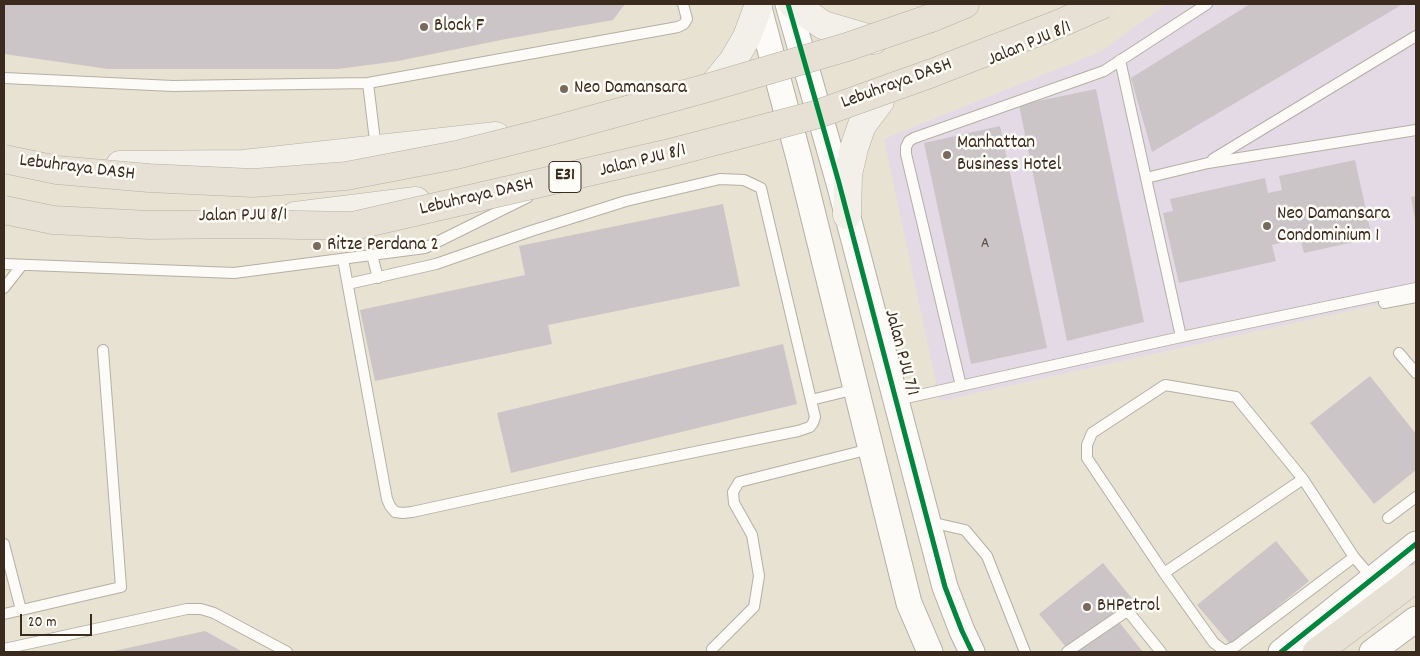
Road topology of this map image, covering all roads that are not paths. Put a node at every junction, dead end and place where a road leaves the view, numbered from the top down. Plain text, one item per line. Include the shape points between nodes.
1 (683, 4) edge
2 (788, 4) edge
3 (792, 4) edge
4 (965, 4) edge
5 (978, 4) edge
6 (1104, 4) edge
7 (1110, 4) edge
8 (1207, 4) edge
9 (758, 5) edge
10 (1416, 36) edge
11 (874, 40) junction
12 (803, 59) junction
13 (1120, 60) junction
14 (774, 66) junction
15 (4, 78) edge
16 (368, 82) junction
17 (716, 82) junction
18 (880, 102) junction
19 (819, 116) junction
20 (790, 124) junction
21 (1416, 130) edge
22 (376, 149) junction
23 (4, 159) edge
24 (1208, 163) junction
25 (4, 166) edge
26 (1146, 178) junction
27 (549, 186) junction
28 (4, 209) edge
29 (847, 215) junction
30 (372, 255) junction
31 (343, 259) junction
32 (4, 264) edge
33 (22, 265) junction
34 (378, 278) junction
35 (348, 284) junction
36 (4, 288) edge
37 (1416, 288) edge
38 (1416, 297) edge
39 (1384, 303) dead end
40 (1181, 337) junction
41 (103, 350) dead end
42 (1399, 353) dead end
43 (1416, 373) edge
44 (961, 386) junction
45 (856, 389) junction
46 (811, 400) junction
47 (897, 400) junction
48 (871, 449) junction
49 (1303, 479) junction
50 (1416, 497) edge
51 (1388, 518) dead end
52 (929, 521) junction
53 (4, 544) edge
54 (1416, 544) edge
55 (1354, 557) junction
56 (1164, 573) junction
57 (1372, 578) junction
58 (1416, 578) edge
59 (22, 610) junction
60 (4, 614) edge
61 (1416, 619) edge
62 (712, 649) dead end
63 (4, 650) edge
64 (287, 652) edge
65 (930, 652) edge
66 (972, 652) edge
67 (1025, 652) edge
68 (1067, 652) edge
69 (1161, 652) edge
70 (1281, 652) edge
71 (1317, 652) edge
72 (1372, 652) edge

1 - 16 lane via 687,19 678,27
2 - 12 street, Jalan PJU 7/1
3 - 11 main road via 823,25
4 - 23 highway, Lebuhraya DASH, bridge via 847,47 707,88 547,132 346,176 253,183 149,178 57,170
5 - 11 main road
6 - 28 highway, Lebuhraya DASH / E31, bridge via 932,74 815,115 666,154 353,226 53,220
7 - 18 main road, Jalan PJU 8/1 via 1074,27 976,68
8 - 13 lane
9 - 14 street
9 - 17 main road via 747,37 733,62
10 - 24 lane
11 - 12 main road
12 - 14 main road
12 - 19 street, Jalan PJU 7/1
13 - 26 lane
13 - 44 lane via 1104,71 914,138 906,147
14 - 17 main road
14 - 20 street
15 - 16 lane via 173,86
16 - 22 lane
17 - 22 main road via 523,133
18 - 19 main road, Jalan PJU 8/1
18 - 29 main road via 862,125 854,148 848,174
19 - 20 main road, Jalan PJU 8/1
19 - 29 street, Jalan PJU 7/1
20 - 27 main road, Jalan PJU 8/1
20 - 45 street
21 - 24 lane
22 - 25 main road via 244,164
24 - 26 lane
26 - 40 lane
27 - 28 main road, Jalan PJU 8/1 via 299,216 78,218
27 - 30 lane via 425,248
29 - 47 street, Jalan PJU 7/1
30 - 31 lane
30 - 34 lane
31 - 33 lane via 234,273
31 - 35 lane
32 - 33 lane
33 - 36 lane
34 - 35 lane
34 - 46 lane via 436,264 626,201 720,179 744,180 761,188
35 - 46 lane via 387,499 395,512 412,512 798,431 813,423 815,417
37 - 40 lane
38 - 39 lane
40 - 44 lane
41 - 59 lane via 121,586
42 - 43 lane
44 - 47 lane
45 - 46 lane
45 - 48 street
47 - 52 street, Jalan PJU 7/1
48 - 62 lane via 739,482 733,492 734,503 752,535 758,584 754,607
48 - 65 street via 909,604
49 - 55 lane
49 - 56 lane
49 - 56 lane via 1236,397 1165,386 1092,433 1087,445 1087,458
50 - 51 lane
52 - 66 street, Jalan PJU 7/1 via 946,587
52 - 67 lane via 965,530 987,556
53 - 59 lane
54 - 57 street
55 - 56 lane via 1225,651 1214,643
55 - 57 lane
57 - 70 street
58 - 71 highway
59 - 60 lane
61 - 72 street
63 - 64 lane via 187,609 201,609
68 - 69 lane via 1124,613 1131,615

